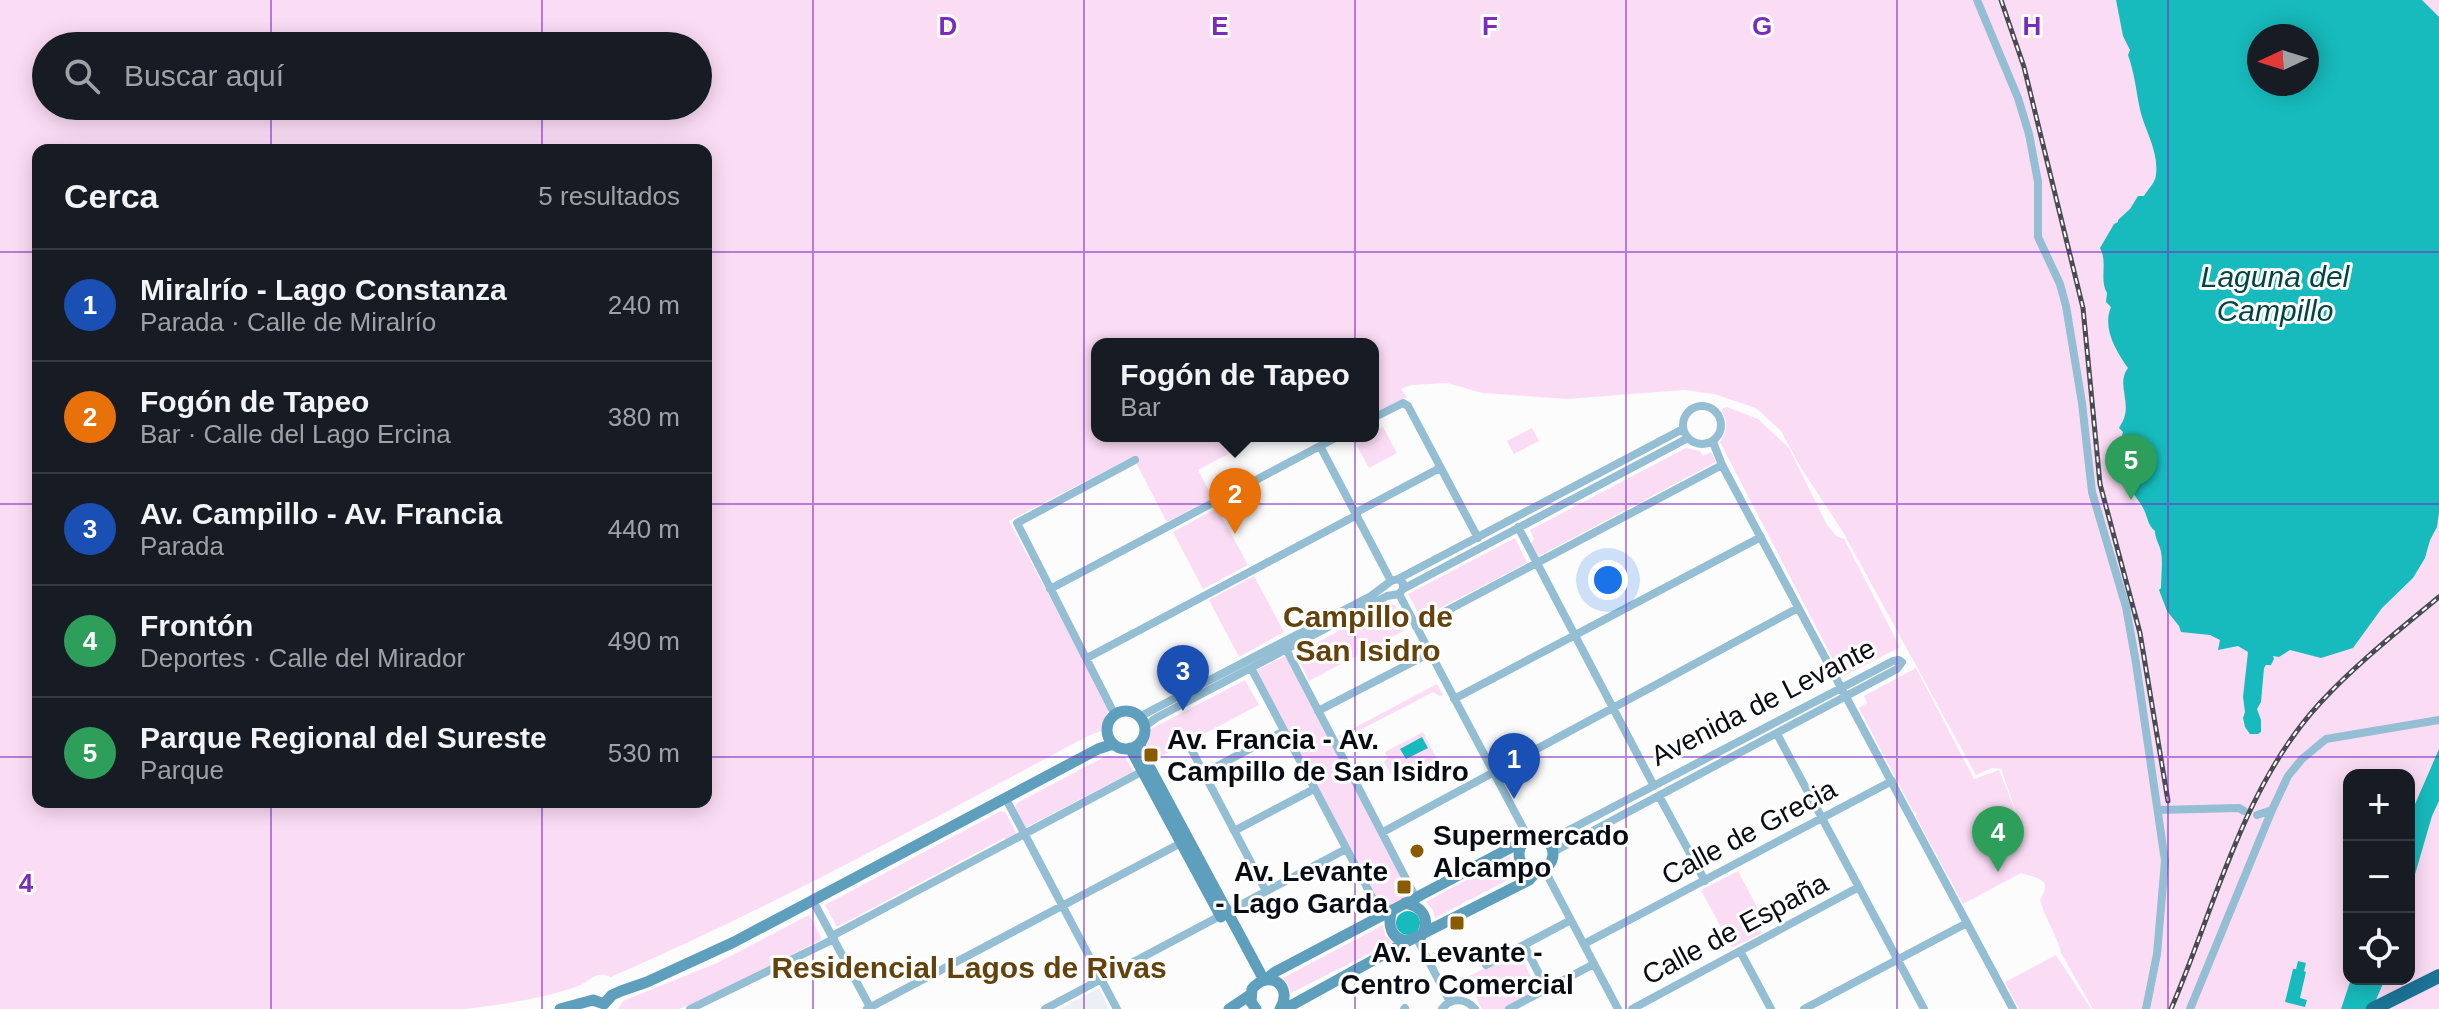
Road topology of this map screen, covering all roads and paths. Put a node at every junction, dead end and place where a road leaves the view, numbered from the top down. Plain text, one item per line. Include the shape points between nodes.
1 (1977, 0) edge
2 (1379, 415) edge
3 (1683, 429) junction
4 (1688, 438) junction
5 (1328, 442) edge
6 (1713, 442) junction
7 (1320, 446) junction
8 (1135, 460) dead end
9 (1722, 465) junction
10 (1440, 468) junction
11 (1356, 514) junction
12 (1518, 527) junction
13 (1761, 537) junction
14 (1478, 538) junction
15 (1536, 563) junction
16 (1394, 587) junction
17 (1050, 589) junction
18 (1798, 608) junction
19 (1416, 627) junction
20 (1575, 635) junction
21 (1286, 649) junction
22 (1430, 653) junction
23 (1087, 658) junction
24 (1251, 668) junction
25 (1843, 692) junction
26 (1454, 699) junction
27 (1613, 707) junction
28 (1318, 711) junction
29 (1115, 715) junction
30 (2439, 720) edge
31 (1142, 722) junction
32 (1284, 731) junction
33 (1777, 734) junction
34 (1113, 744) junction
35 (1189, 745) dead end
36 (1135, 746) junction
37 (1143, 771) junction
38 (1493, 772) junction
39 (1204, 773) junction
40 (1892, 781) junction
41 (1654, 786) junction
42 (1314, 789) junction
43 (1659, 796) junction
44 (1006, 799) junction
45 (2158, 810) junction
46 (2272, 810) junction
47 (2244, 811) dead end
48 (2257, 815) dead end
49 (1822, 818) junction
50 (1234, 831) junction
51 (1383, 832) junction
52 (1024, 834) junction
53 (1526, 841) junction
54 (1181, 843) junction
55 (1550, 847) junction
56 (1346, 849) junction
57 (1541, 870) junction
58 (1705, 881) junction
59 (1859, 887) junction
60 (1266, 891) junction
61 (813, 901) junction
62 (1410, 901) junction
63 (1064, 907) junction
64 (1387, 913) junction
65 (1223, 914) junction
66 (1571, 920) junction
67 (1967, 923) junction
68 (833, 937) junction
69 (1416, 938) junction
70 (1584, 944) junction
71 (1524, 945) junction
72 (1740, 951) junction
73 (1898, 960) junction
74 (1594, 964) junction
75 (1486, 965) dead end
76 (2439, 976) edge
77 (1102, 979) junction
78 (1259, 985) junction
79 (1547, 989) junction
80 (1450, 1002) junction
81 (609, 1006) edge
82 (870, 1008) edge
83 (1281, 1008) edge
84 (560, 1009) edge
85 (690, 1009) edge
86 (1045, 1009) edge
87 (1117, 1009) edge
88 (1229, 1009) edge
89 (1256, 1009) edge
90 (1442, 1009) edge
91 (1475, 1009) edge
92 (1509, 1009) edge
93 (1618, 1009) edge
94 (1632, 1009) edge
95 (1771, 1009) edge
96 (1804, 1009) edge
97 (1924, 1009) edge
98 (2013, 1009) edge
99 (2146, 1009) edge
100 (2190, 1009) edge
101 (2373, 1009) edge

1 - 45 street via 2029,134 2039,190 2038,237 2066,306 2092,492 2126,607
2 - 10 street via 1403,403 1408,406
3 - 4 street
3 - 6 street via 1689,411 1707,406 1721,419 1721,432
3 - 14 street
4 - 6 street via 1701,445
4 - 12 street
5 - 7 street
6 - 9 street
7 - 11 street
7 - 17 street
8 - 17 street via 1017,523
9 - 13 street
9 - 15 street
10 - 11 street
10 - 14 street
11 - 16 street
11 - 23 street
12 - 15 street
12 - 16 street
13 - 18 street
13 - 20 street
14 - 16 street
15 - 19 street
15 - 20 street
16 - 19 street
16 - 21 street
16 - 31 street
17 - 23 street
18 - 25 street
18 - 27 street
19 - 22 street
20 - 26 street
20 - 27 street
21 - 24 street
21 - 28 street
22 - 26 street
22 - 28 street
23 - 29 street
24 - 31 street
24 - 32 street
25 - 25 street, Avenida de Levante via 1897,669 1901,660 1893,661
25 - 33 street, Avenida de Levante
25 - 40 street
25 - 41 street, Avenida de Levante
26 - 38 street
27 - 38 street
27 - 41 street
28 - 51 street
29 - 31 street via 1130,712
29 - 34 street via 1107,729
30 - 46 street via 2326,739 2288,776
31 - 36 street via 1143,738
32 - 39 street
32 - 42 street
33 - 43 street, Avenida de Levante
33 - 49 street
34 - 36 street
34 - 44 street
35 - 39 street
36 - 37 street
36 - 65 street
37 - 52 street
37 - 54 street
38 - 51 street
38 - 53 street
39 - 50 street
40 - 49 street, Calle de Grecia
40 - 67 street
41 - 55 street, Avenida de Levante
42 - 50 street
42 - 56 street
43 - 55 street, Avenida de Levante
43 - 58 street
44 - 52 street
44 - 61 street
45 - 47 street
45 - 99 street via 2165,873
46 - 48 street
46 - 100 street
49 - 58 street, Calle de Grecia
49 - 59 street
50 - 60 street
51 - 62 street
52 - 63 street
52 - 68 street
53 - 55 street via 1541,838
53 - 57 street via 1521,860 1525,867
53 - 62 street
54 - 63 street
54 - 65 street
55 - 57 street via 1552,860
56 - 60 street
56 - 64 street
57 - 66 street
57 - 69 street
58 - 70 street, Calle de Grecia
59 - 72 street, Calle de España
59 - 73 street
60 - 65 street
61 - 68 street
61 - 81 street via 691,963 612,995
62 - 64 street
62 - 69 street via 1423,912 1426,926
63 - 77 street
63 - 82 street
64 - 69 street via 1399,940
64 - 78 street
65 - 77 street
65 - 78 street
66 - 70 street
66 - 71 street
67 - 73 street
67 - 98 street
68 - 82 street
68 - 85 street
69 - 80 street
69 - 83 street
70 - 74 street
71 - 75 street
71 - 79 street
72 - 94 street, Calle de España
72 - 95 street
73 - 96 street
73 - 97 street
74 - 79 street
74 - 93 street
76 - 101 highway
77 - 86 street
77 - 87 street
78 - 83 street via 1274,981 1281,986
78 - 88 street
78 - 89 street
79 - 92 street
80 - 90 street
80 - 91 street via 1462,1000
81 - 84 street via 593,1000

